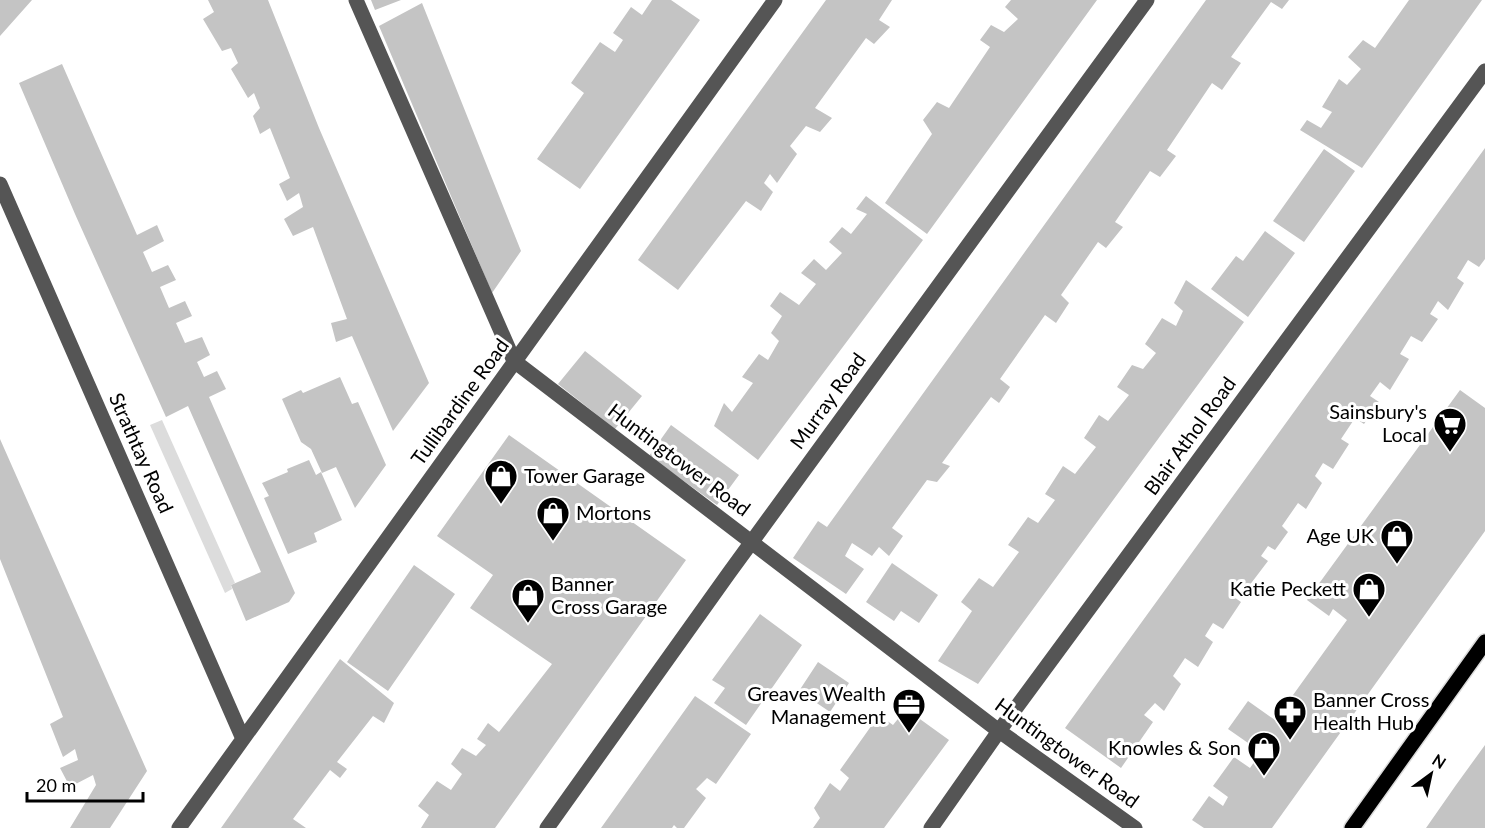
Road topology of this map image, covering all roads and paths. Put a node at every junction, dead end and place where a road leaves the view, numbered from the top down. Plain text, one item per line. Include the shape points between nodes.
1 (356, 0) edge
2 (1147, 0) edge
3 (767, 3) edge
4 (1485, 71) edge
5 (0, 184) edge
6 (514, 361) junction
7 (752, 542) junction
8 (1485, 642) edge
9 (999, 731) junction
10 (243, 739) junction
11 (1355, 827) edge
12 (179, 828) edge
13 (547, 828) edge
14 (931, 828) edge
15 (1135, 828) edge

1 - 6 street, Huntingtower Road
2 - 7 street, Murray Road
3 - 6 street, Tullibardine Road
4 - 9 street, Blair Athol Road
5 - 10 street, Strathtay Road
6 - 7 street, Huntingtower Road
6 - 10 street, Tullibardine Road
7 - 9 street, Huntingtower Road
7 - 13 street, Murray Road
8 - 11 main road
9 - 14 street, Blair Athol Road
9 - 15 street, Huntingtower Road
10 - 12 street, Tullibardine Road

